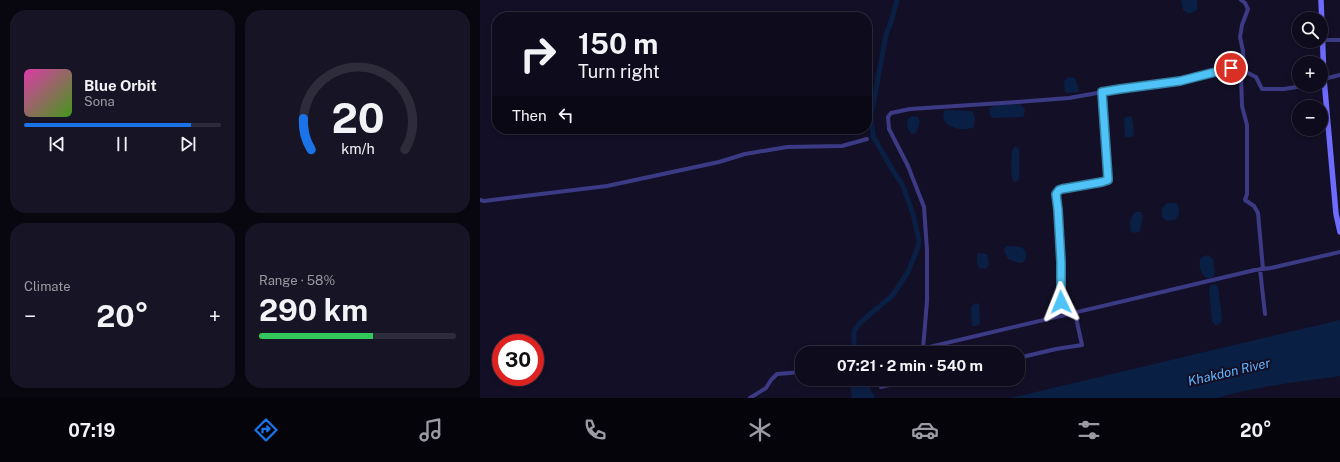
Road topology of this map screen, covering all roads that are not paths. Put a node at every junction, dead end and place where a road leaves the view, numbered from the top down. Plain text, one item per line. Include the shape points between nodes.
1 (1241, 0) edge
2 (1321, 0) edge
3 (1322, 12) edge
4 (1328, 40) edge
5 (1340, 40) edge
6 (1244, 71) junction
7 (1340, 75) edge
8 (1328, 79) edge
9 (1292, 88) edge
10 (1102, 92) junction
11 (1324, 92) edge
12 (867, 139) dead end
13 (480, 200) edge
14 (1340, 232) edge
15 (1340, 252) edge
16 (1261, 269) junction
17 (1075, 313) junction
18 (1264, 314) dead end
19 (1062, 316) junction
20 (923, 346) edge
21 (936, 346) edge
22 (1025, 356) edge
23 (795, 373) edge
24 (885, 386) edge
25 (881, 387) dead end
26 (750, 398) edge

1 - 6 street via 1248,9 1240,37
2 - 3 street
4 - 5 street
6 - 9 street via 1256,77 1262,89
6 - 10 street via 1231,68 1180,81
6 - 16 street via 1241,75 1242,106 1247,125 1245,200 1254,206 1258,213
7 - 8 street
10 - 19 street via 1108,180 1062,189 1056,194
10 - 20 street via 1069,98 910,109 891,113 888,118 889,129 908,166 924,207 927,301
11 - 14 street
12 - 13 street via 842,146 795,146 756,152 607,186
15 - 16 street
16 - 17 street
16 - 18 street
17 - 19 street
17 - 22 street via 1082,345
19 - 21 street
23 - 26 street via 777,374 766,388
24 - 25 street

